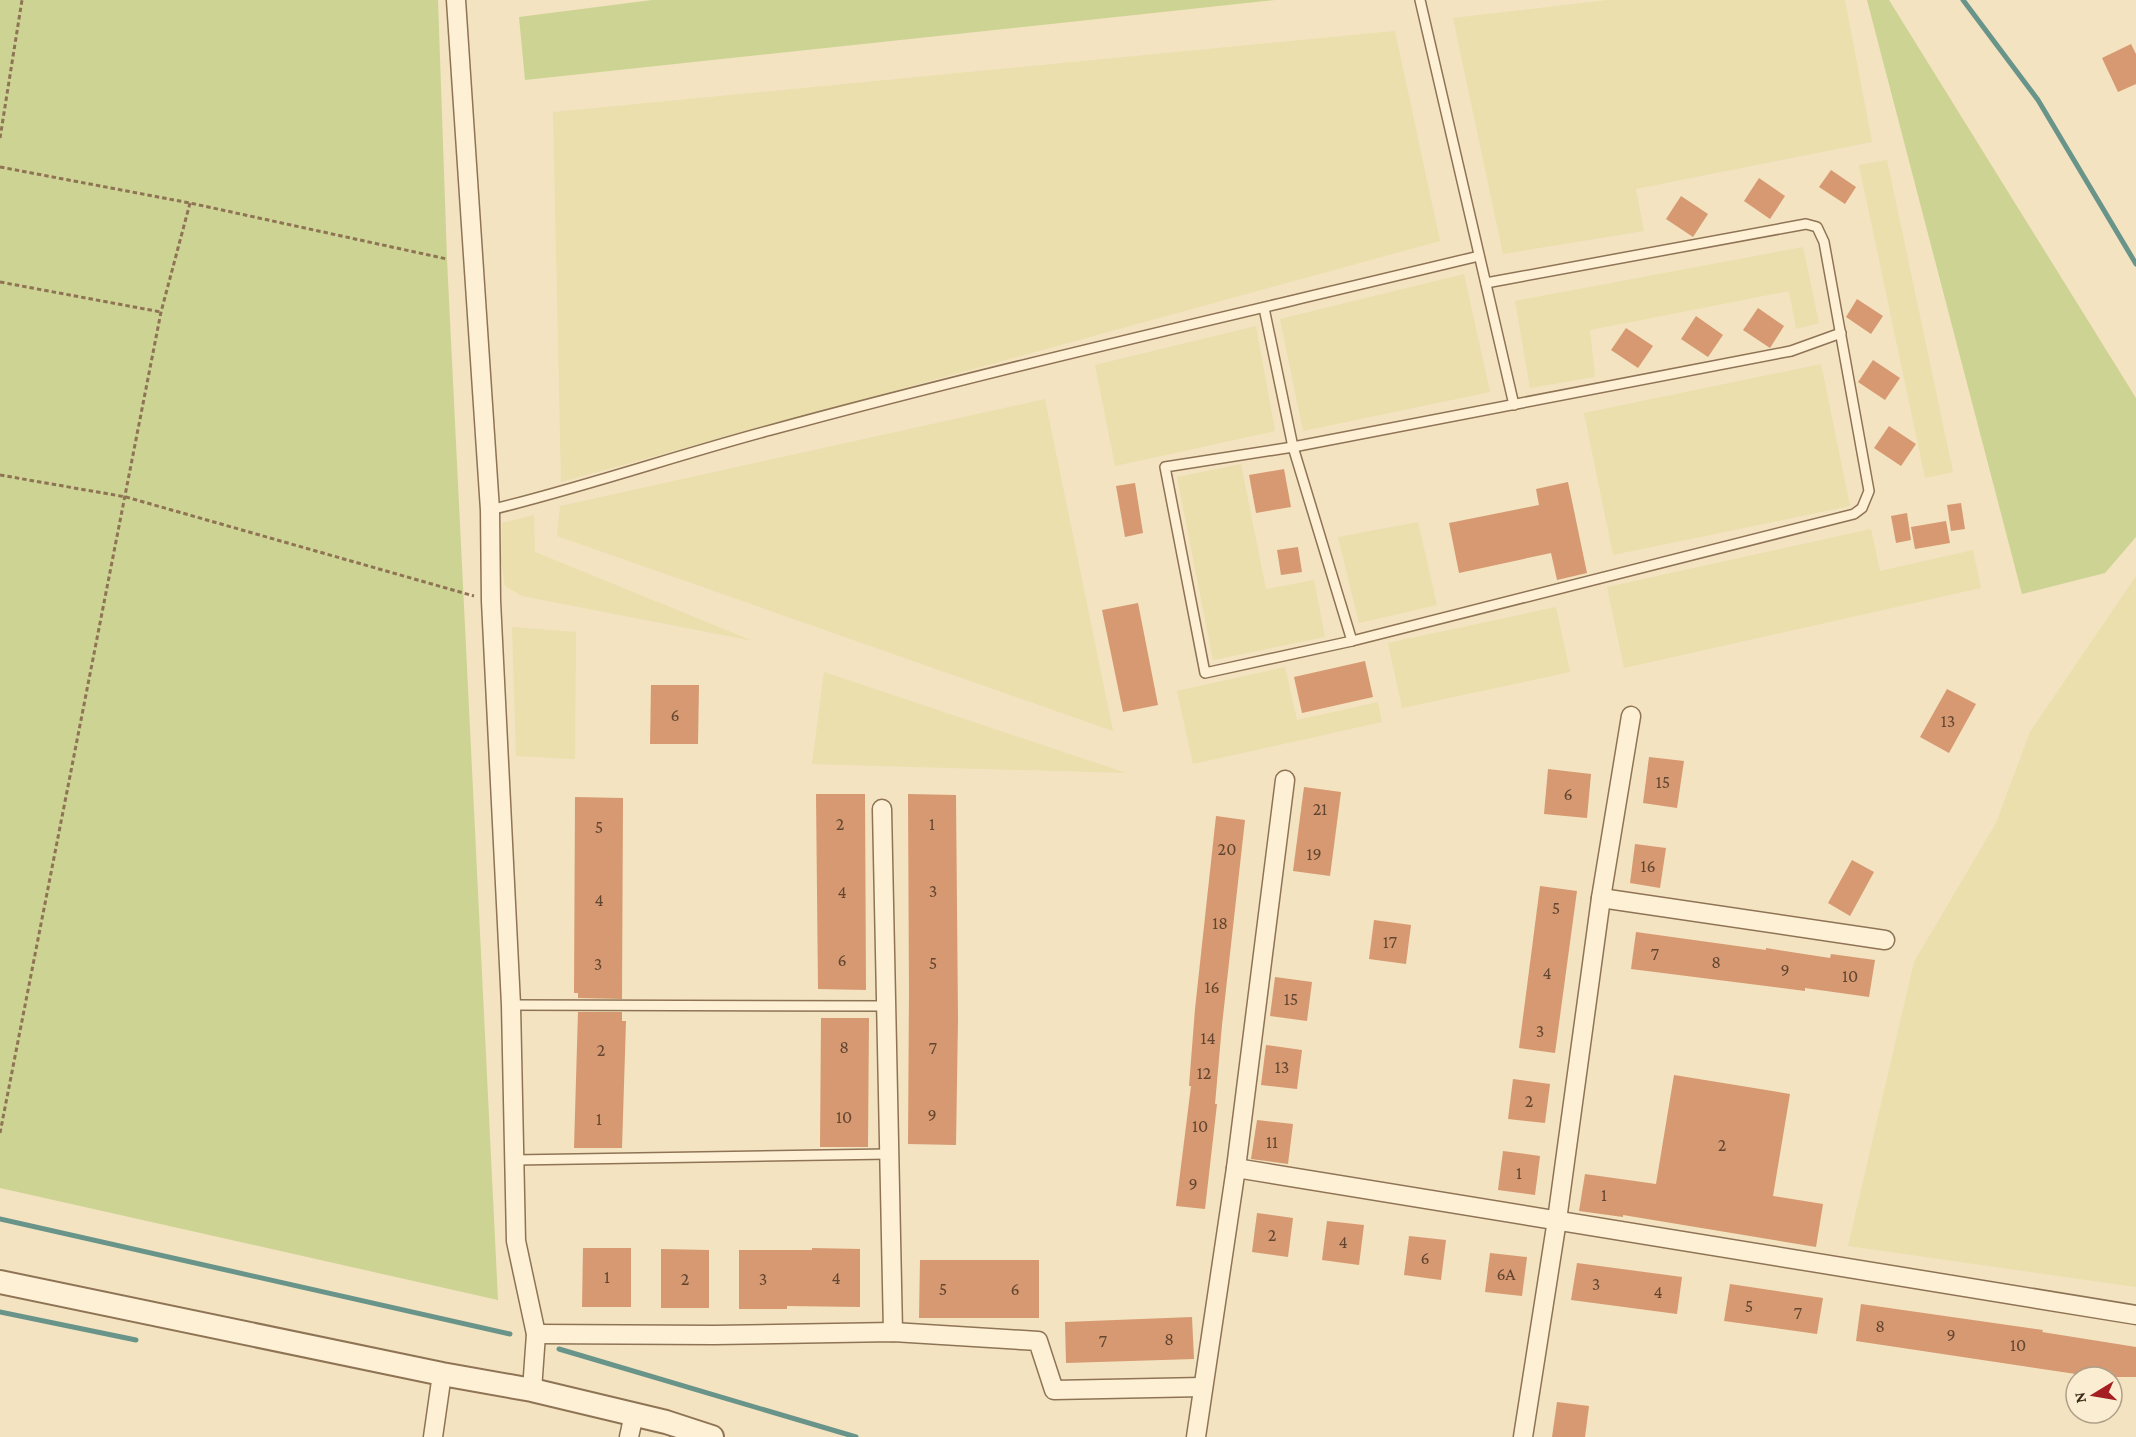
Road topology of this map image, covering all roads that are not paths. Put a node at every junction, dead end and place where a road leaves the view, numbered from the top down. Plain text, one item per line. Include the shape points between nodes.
1 (456, 0) edge
2 (1420, 0) edge
3 (1479, 256) junction
4 (1486, 283) junction
5 (1264, 308) junction
6 (1840, 333) junction
7 (1514, 405) junction
8 (1293, 447) junction
9 (490, 510) junction
10 (1352, 641) junction
11 (1631, 716) dead end
12 (1285, 780) dead end
13 (882, 809) dead end
14 (1601, 898) junction
15 (1884, 940) dead end
16 (511, 1005) junction
17 (886, 1006) junction
18 (889, 1154) junction
19 (514, 1160) junction
20 (1236, 1168) junction
21 (1557, 1221) junction
22 (0, 1282) edge
23 (2136, 1315) edge
24 (893, 1332) junction
25 (536, 1334) junction
26 (442, 1374) junction
27 (1203, 1387) junction
28 (532, 1390) junction
29 (634, 1414) junction
30 (433, 1437) edge
31 (629, 1437) edge
32 (712, 1437) edge
33 (1196, 1437) edge
34 (1523, 1437) edge

1 - 9 street
2 - 3 lane
3 - 4 lane
3 - 5 lane
4 - 6 lane via 1806,224 1817,227 1824,242
4 - 7 lane
5 - 8 lane
5 - 9 lane via 770,430
6 - 7 lane via 1791,351
6 - 10 lane via 1869,491 1862,508 1854,514
7 - 8 lane
8 - 10 lane
8 - 10 lane via 1166,467 1205,673
9 - 16 street
11 - 14 street
12 - 20 street
13 - 17 street
14 - 15 street
14 - 21 street
16 - 17 lane
16 - 19 street
17 - 18 street
18 - 19 lane
18 - 24 street
19 - 25 street via 516,1241
20 - 21 street
20 - 27 street
21 - 23 street
21 - 34 street
22 - 26 street
24 - 25 street
24 - 27 street via 1038,1341 1054,1390
25 - 28 street
26 - 28 street
26 - 30 street
27 - 33 street
28 - 29 street
29 - 31 street
29 - 32 street

